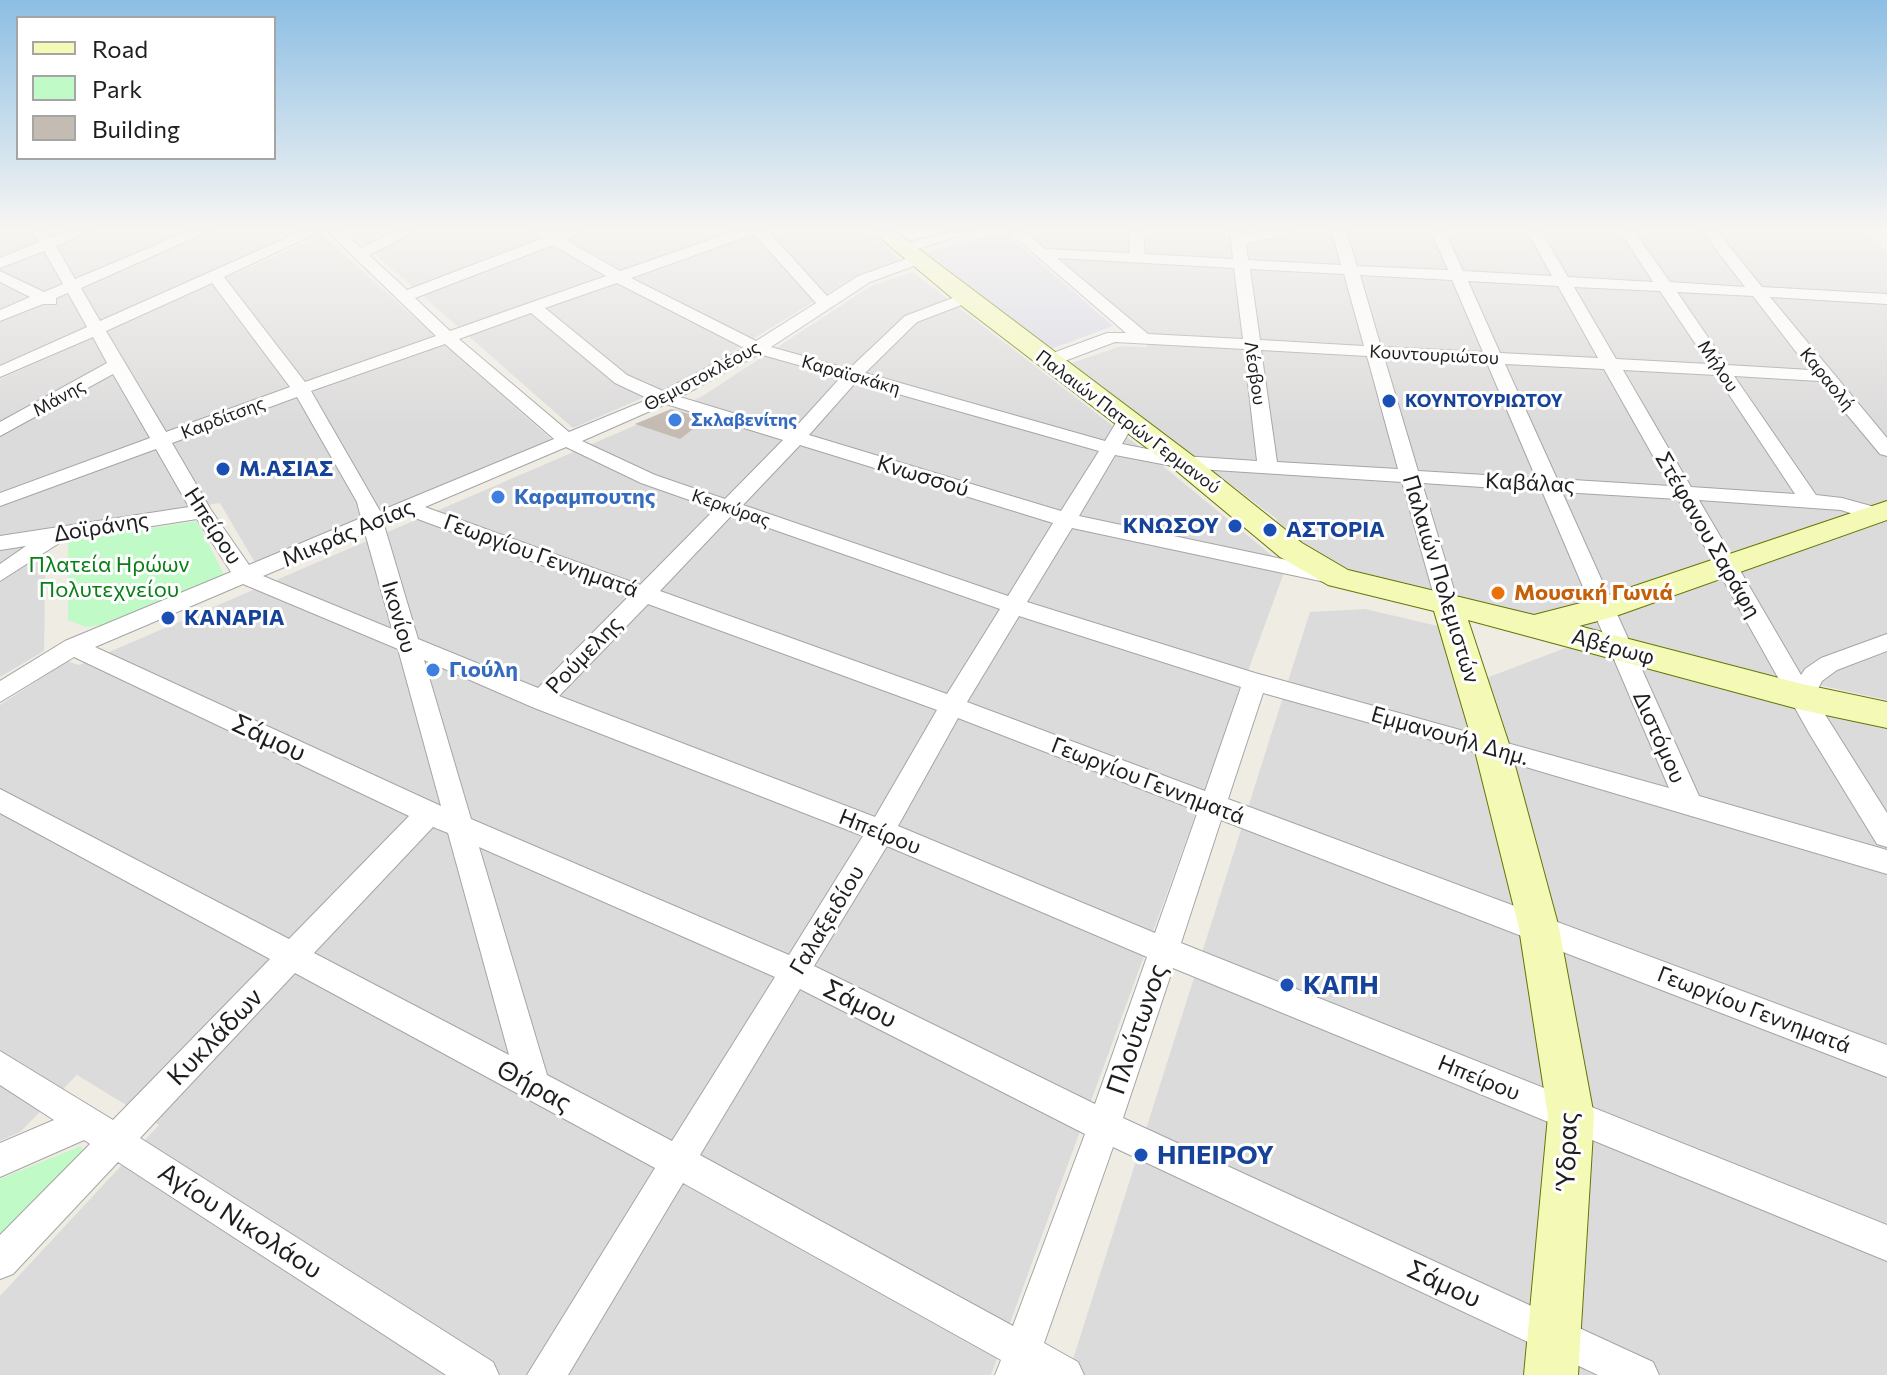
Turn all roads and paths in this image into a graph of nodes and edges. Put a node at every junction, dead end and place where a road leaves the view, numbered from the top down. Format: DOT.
graph roads {
  1 [pos="37,295"];
  2 [pos="50,295"];
  3 [pos="79,295"];
  4 [pos="172,295"];
  5 [pos="230,295"];
  6 [pos="408,295"];
  7 [pos="571,295"];
  8 [pos="654,295"];
  9 [pos="818,295"];
  10 [pos="839,295"];
  11 [pos="963,295"];
  12 [pos="1091,295"];
  13 [pos="1245,295"];
  14 [pos="1358,295"];
  15 [pos="1466,295"];
  16 [pos="1571,295"];
  17 [pos="1670,295"];
  18 [pos="1761,295"];
  19 [pos="1790,295"];
  20 [pos="404,297"];
  21 [pos="42,298"];
  22 [pos="966,298"];
  23 [pos="1887,299"];
  24 [pos="826,304"];
  25 [pos="535,308"];
  26 [pos="87,310"];
  27 [pos="0,316"];
  28 [pos="97,329"];
  29 [pos="447,337"];
  30 [pos="1143,338"];
  31 [pos="1251,346"];
  32 [pos="757,348"];
  33 [pos="1374,352"];
  34 [pos="1494,359"];
  35 [pos="1048,361"];
  36 [pos="118,364"];
  37 [pos="1610,364"];
  38 [pos="0,372"];
  39 [pos="1722,372"];
  40 [pos="852,376"];
  41 [pos="1824,376"];
  42 [pos="301,389"];
  43 [pos="667,397"];
  44 [pos="1127,420"];
  45 [pos="0,430"];
  46 [pos="797,437"];
  47 [pos="568,441"];
  48 [pos="160,442"];
  49 [pos="1110,448"];
  50 [pos="1887,450"];
  51 [pos="1183,462"];
  52 [pos="1268,467"];
  53 [pos="1410,476"];
  54 [pos="1549,485"];
  55 [pos="1683,492"];
  56 [pos="0,500"];
  57 [pos="1810,501"];
  58 [pos="727,506"];
  59 [pos="407,508"];
  60 [pos="202,512"];
  61 [pos="1881,512"];
  62 [pos="1066,520"];
  63 [pos="373,523"];
  64 [pos="58,533"];
  65 [pos="0,543"];
  66 [pos="1726,567"];
  67 [pos="0,574"];
  68 [pos="245,576"];
  69 [pos="1339,578"];
  70 [pos="643,593"];
  71 [pos="1447,603"];
  72 [pos="1014,606"];
  73 [pos="1602,609"];
  74 [pos="1534,626"];
  75 [pos="1887,642"];
  76 [pos="408,646"];
  77 [pos="73,647"];
  78 [pos="1619,648"];
  79 [pos="1255,682"];
  80 [pos="0,693"];
  81 [pos="1802,697"];
  82 [pos="541,700"];
  83 [pos="952,706"];
  84 [pos="1887,715"];
  85 [pos="1492,747"];
  86 [pos="0,800"];
  87 [pos="1689,803"];
  88 [pos="1212,805"];
  89 [pos="429,813"];
  90 [pos="460,827"];
  91 [pos="881,831"];
  92 [pos="1887,836"];
  93 [pos="1887,862"];
  94 [pos="1539,928"];
  95 [pos="1163,950"];
  96 [pos="291,958"];
  97 [pos="796,972"];
  98 [pos="1887,1061"];
  99 [pos="0,1067"];
  100 [pos="534,1086"];
  101 [pos="1571,1116"];
  102 [pos="1104,1126"];
  103 [pos="100,1132"];
  104 [pos="0,1160"];
  105 [pos="678,1162"];
  106 [pos="1887,1243"];
  107 [pos="0,1261"];
  108 [pos="1552,1355"];
  109 [pos="1018,1363"];
  110 [pos="480,1375"];
  111 [pos="546,1375"];
  112 [pos="1065,1375"];
  113 [pos="1640,1375"];
  1 -- 21 [label="street"];
  2 -- 21 [label="street"];
  3 -- 26 [label="street, Ηπείρου"];
  4 -- 28 [label="street"];
  5 -- 42 [label="street, Ικονίου"];
  6 -- 20 [label="street"];
  7 -- 25 [label="street, Καρδίτσης"];
  8 -- 32 [label="street, Καραϊσκάκη"];
  9 -- 24 [label="street"];
  10 -- 24 [label="street, Θεμιστοκλέους"];
  11 -- 22 [label="street, Παλαιών Πατρών Γερμανού"];
  12 -- 30 [label="street"];
  13 -- 31 [label="street, Λέσβου"];
  14 -- 33 [label="street, Παλαιών Πολεμιστών"];
  15 -- 34 [label="street, Διστόμου"];
  16 -- 37 [label="street, Στέφανου Σαράφη"];
  17 -- 39 [label="street, Μήλου"];
  18 -- 41 [label="street, Καραολή"];
  19 -- 23 [label="street"];
  20 -- 29 [label="street, Κερκύρας"];
  21 -- 26 [label="street"];
  21 -- 27 [label="street"];
  22 -- 35 [label="street, Παλαιών Πατρών Γερμανού"];
  22 -- 40 [label="street, Ρούμελης"];
  24 -- 32 [label="street, Θεμιστοκλέους"];
  25 -- 29 [label="street, Καρδίτσης"];
  25 -- 43 [label="street, Κνωσσού"];
  26 -- 28 [label="street, Ηπείρου"];
  28 -- 36 [label="street, Ηπείρου"];
  28 -- 38 [label="street"];
  29 -- 42 [label="street, Καρδίτσης"];
  29 -- 47 [label="street, Κερκύρας"];
  30 -- 31 [label="street, Κουντουριώτου"];
  30 -- 35 [label="street, Κουντουριώτου"];
  31 -- 33 [label="street, Κουντουριώτου"];
  31 -- 52 [label="street, Λέσβου"];
  32 -- 40 [label="street, Καραϊσκάκη"];
  32 -- 43 [label="street, Θεμιστοκλέους"];
  33 -- 34 [label="street, Κουντουριώτου"];
  33 -- 53 [label="street, Παλαιών Πολεμιστών"];
  34 -- 37 [label="street, Κουντουριώτου"];
  34 -- 54 [label="street, Διστόμου"];
  35 -- 44 [label="street, Παλαιών Πατρών Γερμανού"];
  36 -- 45 [label="street, Μάνης"];
  36 -- 48 [label="street, Ηπείρου"];
  37 -- 39 [label="street, Κουντουριώτου"];
  37 -- 55 [label="street, Στέφανου Σαράφη"];
  39 -- 41 [label="street, Κουντουριώτου"];
  39 -- 57 [label="street, Μήλου"];
  40 -- 46 [label="street, Ρούμελης"];
  40 -- 49 [label="street, Καραϊσκάκη"];
  41 -- 50 [label="street, Καραολή"];
  42 -- 48 [label="street, Καρδίτσης"];
  42 -- 63 [label="street, Ικονίου"];
  43 -- 46 [label="street, Κνωσσού"];
  43 -- 47 [label="street, Θεμιστοκλέους"];
  44 -- 49 [label="street, Γαλαξειδίου"];
  44 -- 51 [label="street, Παλαιών Πατρών Γερμανού"];
  46 -- 58 [label="street, Ρούμελης"];
  46 -- 62 [label="street, Κνωσσού"];
  47 -- 58 [label="street, Κερκύρας"];
  47 -- 59 [label="street, Μικράς Ασίας"];
  48 -- 56 [label="street, Καρδίτσης"];
  48 -- 60 [label="street, Ηπείρου"];
  49 -- 51 [label="street, Καραϊσκάκη"];
  49 -- 62 [label="street, Γαλαξειδίου"];
  51 -- 52 [label="street, Καβάλας"];
  51 -- 69 [label="street, Παλαιών Πατρών Γερμανού"];
  52 -- 53 [label="street, Καβάλας"];
  53 -- 54 [label="street, Καβάλας"];
  53 -- 71 [label="street, Παλαιών Πολεμιστών"];
  54 -- 55 [label="street, Καβάλας"];
  54 -- 73 [label="street, Διστόμου"];
  55 -- 57 [label="street, Καβάλας"];
  55 -- 66 [label="street, Στέφανου Σαράφη"];
  57 -- 61 [label="street, Καβάλας"];
  58 -- 70 [label="street, Ρούμελης"];
  58 -- 72 [label="street, Κερκύρας"];
  59 -- 63 [label="street, Μικράς Ασίας"];
  59 -- 70 [label="street, Γεωργίου Γεννηματά"];
  60 -- 64 [label="street, Δοϊράνης"];
  60 -- 68 [label="street, Ηπείρου"];
  61 -- 66 [label="street"];
  62 -- 69 [label="street, Κνωσσού"];
  62 -- 72 [label="street, Γαλαξειδίου"];
  63 -- 68 [label="street, Μικράς Ασίας"];
  63 -- 76 [label="street, Ικονίου"];
  64 -- 65 [label="street, Δοϊράνης"];
  64 -- 67 [label="street"];
  66 -- 73 [label="street"];
  66 -- 81 [label="street, Στέφανου Σαράφη"];
  68 -- 76 [label="street, Ηπείρου"];
  68 -- 77 [label="street, Μικράς Ασίας"];
  69 -- 71 [label="street, Αβέρωφ"];
  70 -- 82 [label="street, Ρούμελης"];
  70 -- 83 [label="street, Γεωργίου Γεννηματά"];
  71 -- 74 [label="street, Αβέρωφ"];
  71 -- 85 [label="street, Παλαιών Πολεμιστών"];
  72 -- 79 [label="street, Εμμανουήλ Δημ."];
  72 -- 83 [label="street, Γαλαξειδίου"];
  73 -- 74 [label="street"];
  73 -- 78 [label="street, Διστόμου"];
  74 -- 78 [label="street, Αβέρωφ"];
  75 -- 81 [label="street"];
  76 -- 82 [label="street, Ηπείρου"];
  76 -- 90 [label="street, Ικονίου"];
  77 -- 80 [label="street, Μικράς Ασίας"];
  77 -- 89 [label="street, Σάμου"];
  78 -- 81 [label="street, Αβέρωφ"];
  78 -- 87 [label="street, Διστόμου"];
  79 -- 85 [label="street, Εμμανουήλ Δημ."];
  79 -- 88 [label="street, Πλούτωνος"];
  81 -- 84 [label="street, Αβέρωφ"];
  81 -- 92 [label="street, Στέφανου Σαράφη"];
  82 -- 91 [label="street, Ηπείρου"];
  83 -- 88 [label="street, Γεωργίου Γεννηματά"];
  83 -- 91 [label="street, Γαλαξειδίου"];
  85 -- 87 [label="street, Εμμανουήλ Δημ."];
  85 -- 94 [label="street, Παλαιών Πολεμιστών"];
  86 -- 96 [label="street, Θήρας"];
  87 -- 93 [label="street, Εμμανουήλ Δημ."];
  88 -- 94 [label="street, Γεωργίου Γεννηματά"];
  88 -- 95 [label="street, Πλούτωνος"];
  89 -- 90 [label="street, Σάμου"];
  89 -- 96 [label="street, Κυκλάδων"];
  90 -- 97 [label="street, Σάμου"];
  90 -- 100 [label="street, Ικονίου"];
  91 -- 95 [label="street, Ηπείρου"];
  91 -- 97 [label="street, Γαλαξειδίου"];
  94 -- 98 [label="street, Γεωργίου Γεννηματά"];
  94 -- 101 [label="street, Ύδρας"];
  95 -- 101 [label="street, Ηπείρου"];
  95 -- 102 [label="street, Πλούτωνος"];
  96 -- 100 [label="street, Θήρας"];
  96 -- 103 [label="street, Κυκλάδων"];
  97 -- 102 [label="street, Σάμου"];
  97 -- 105 [label="street, Γαλαξειδίου"];
  99 -- 103 [label="street, Αγίου Νικολάου"];
  100 -- 105 [label="street, Θήρας"];
  101 -- 106 [label="street, Ηπείρου"];
  101 -- 108 [label="street, Ύδρας"];
  102 -- 108 [label="street, Σάμου"];
  102 -- 109 [label="street, Πλούτωνος"];
  103 -- 104 [label="street"];
  103 -- 107 [label="street, Κυκλάδων"];
  103 -- 110 [label="street, Αγίου Νικολάου"];
  105 -- 109 [label="street, Θήρας"];
  105 -- 111 [label="street, Γαλαξειδίου"];
  108 -- 113 [label="street, Σάμου"];
  109 -- 112 [label="street, Θήρας"];
}
